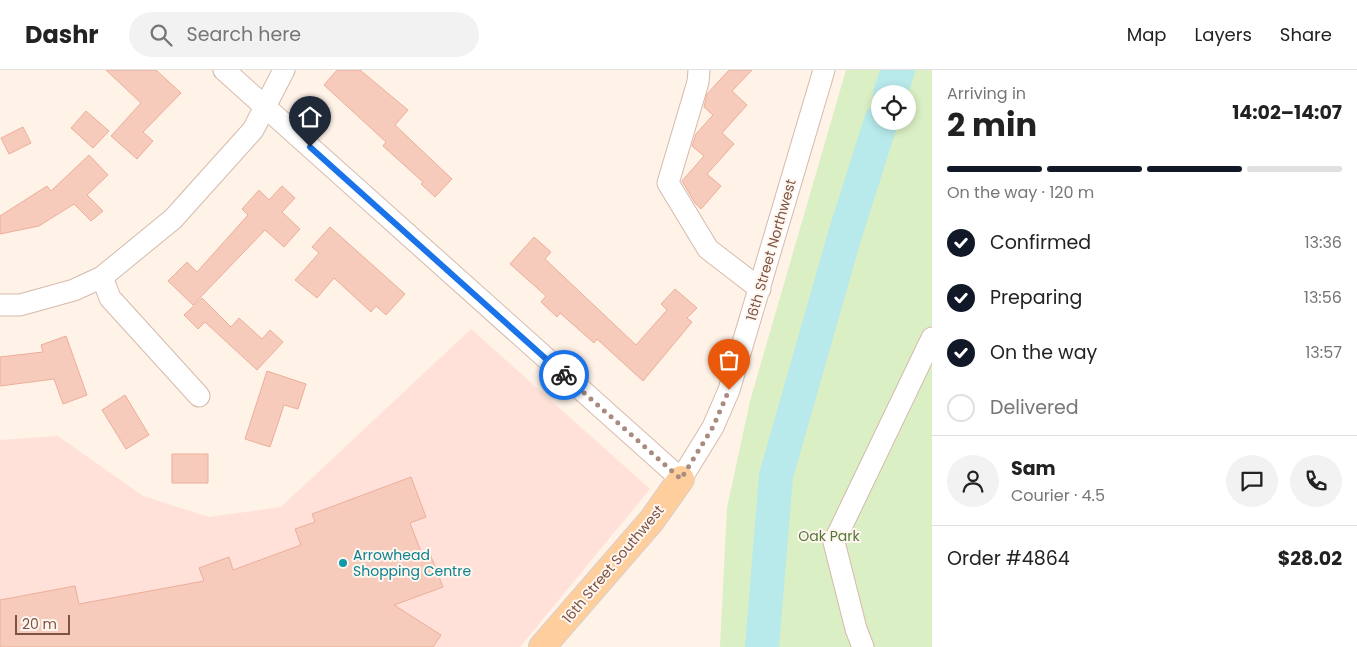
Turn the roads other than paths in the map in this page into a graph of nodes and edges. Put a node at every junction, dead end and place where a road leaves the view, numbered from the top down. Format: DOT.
graph roads {
  1 [pos="224,70"];
  2 [pos="284,70"];
  3 [pos="699,70"];
  4 [pos="824,70"];
  5 [pos="266,107"];
  6 [pos="102,277"];
  7 [pos="760,289"];
  8 [pos="0,305"];
  9 [pos="932,338"];
  10 [pos="199,396"];
  11 [pos="681,479"];
  12 [pos="542,647"];
  13 [pos="863,647"];
  1 -- 5 [label="street"];
  2 -- 5 [label="street"];
  3 -- 7 [label="street"];
  4 -- 7 [label="street, 16th Street Northwest"];
  5 -- 6 [label="street"];
  5 -- 11 [label="street"];
  6 -- 8 [label="street"];
  6 -- 10 [label="street"];
  7 -- 11 [label="street, 16th Street Northwest"];
  9 -- 13 [label="street"];
  11 -- 12 [label="main road, 16th Street Southwest"];
}
